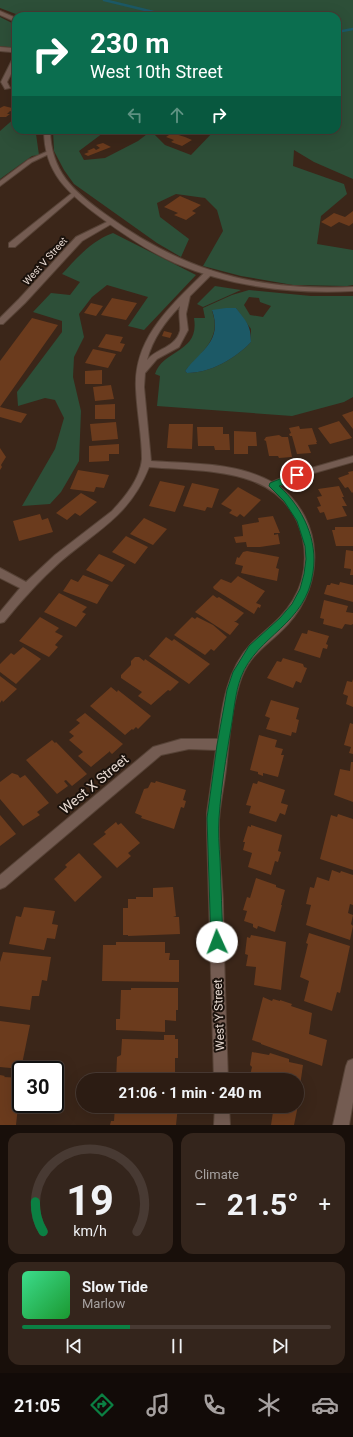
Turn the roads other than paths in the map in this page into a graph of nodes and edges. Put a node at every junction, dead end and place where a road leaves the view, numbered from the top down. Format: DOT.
graph roads {
  1 [pos="0,13"];
  2 [pos="12,18"];
  3 [pos="0,49"];
  4 [pos="12,50"];
  5 [pos="12,66"];
  6 [pos="7,88"];
  7 [pos="12,88"];
  8 [pos="0,90"];
  9 [pos="47,134"];
  10 [pos="48,152"];
  11 [pos="0,184"];
  12 [pos="74,194"];
  13 [pos="111,222"];
  14 [pos="12,245"];
  15 [pos="210,272"];
  16 [pos="353,289"];
  17 [pos="186,296"];
  18 [pos="0,322"];
  19 [pos="139,375"];
  20 [pos="353,459"];
  21 [pos="146,464"];
  22 [pos="273,486"];
  23 [pos="0,572"];
  24 [pos="27,587"];
  25 [pos="0,619"];
  26 [pos="222,745"];
  27 [pos="0,883"];
  28 [pos="353,1066"];
  29 [pos="221,1073"];
  30 [pos="222,1113"];
  31 [pos="222,1125"];
  32 [pos="341,1125"];
  1 -- 2 [label="street"];
  3 -- 4 [label="street"];
  5 -- 6 [label="street"];
  6 -- 7 [label="street"];
  6 -- 8 [label="street"];
  9 -- 10 [label="street"];
  10 -- 11 [label="street"];
  10 -- 12 [label="street"];
  12 -- 13 [label="street"];
  12 -- 14 [label="street"];
  13 -- 15 [label="street"];
  13 -- 18 [label="street, West V Street"];
  15 -- 16 [label="street"];
  15 -- 17 [label="street"];
  17 -- 19 [label="street"];
  17 -- 19 [label="street"];
  19 -- 21 [label="street"];
  20 -- 22 [label="street"];
  21 -- 22 [label="street"];
  21 -- 24 [label="street"];
  22 -- 26 [label="street, West Y Street"];
  23 -- 24 [label="street"];
  24 -- 25 [label="street"];
  26 -- 27 [label="street, West X Street"];
  26 -- 29 [label="street, West Y Street"];
  28 -- 32 [label="street"];
  30 -- 31 [label="street"];
}
